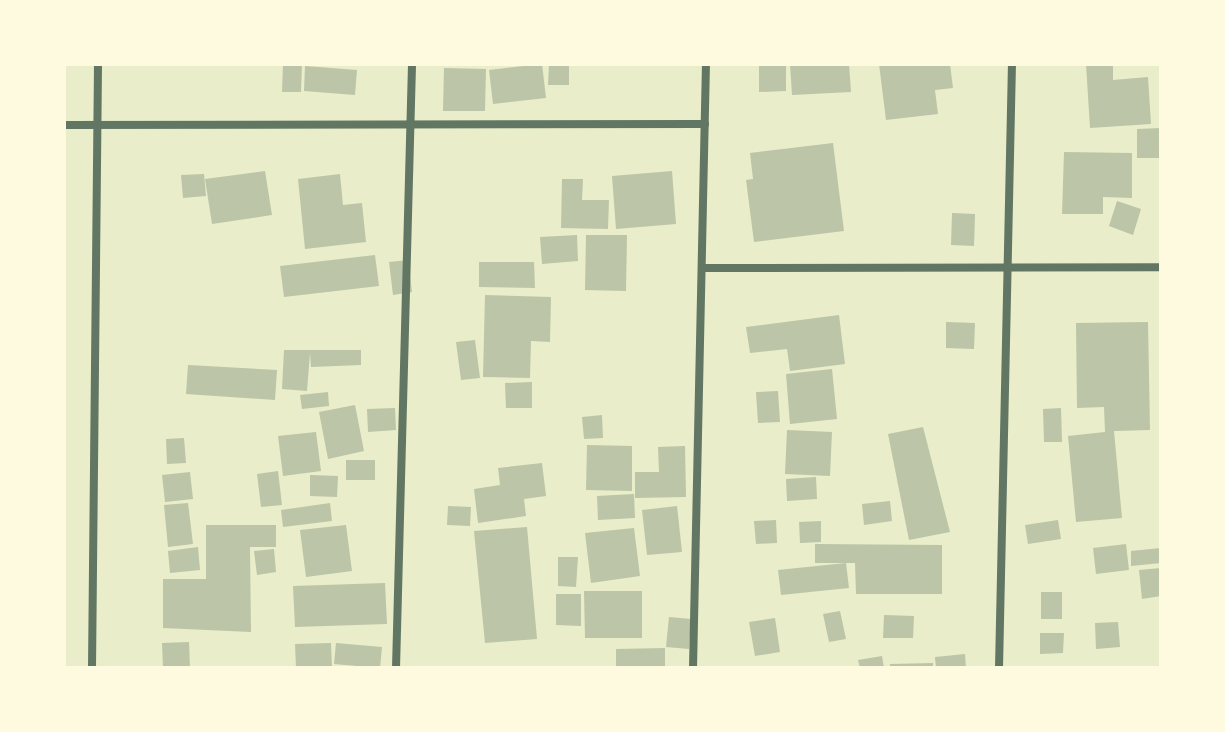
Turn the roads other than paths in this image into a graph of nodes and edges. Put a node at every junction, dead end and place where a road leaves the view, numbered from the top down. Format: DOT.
graph roads {
  1 [pos="98,64"];
  2 [pos="412,64"];
  3 [pos="706,64"];
  4 [pos="1012,64"];
  5 [pos="705,124"];
  6 [pos="64,125"];
  7 [pos="97,125"];
  8 [pos="411,125"];
  9 [pos="1161,267"];
  10 [pos="705,268"];
  11 [pos="1009,268"];
  12 [pos="92,668"];
  13 [pos="396,668"];
  14 [pos="693,668"];
  15 [pos="999,668"];
  1 -- 7 [label="street"];
  2 -- 8 [label="street"];
  3 -- 5 [label="street"];
  4 -- 11 [label="street"];
  5 -- 8 [label="street"];
  5 -- 10 [label="street"];
  6 -- 7 [label="street"];
  7 -- 8 [label="street"];
  7 -- 12 [label="street"];
  8 -- 13 [label="street"];
  9 -- 11 [label="street"];
  10 -- 11 [label="street"];
  10 -- 14 [label="street"];
  11 -- 15 [label="street"];
}
